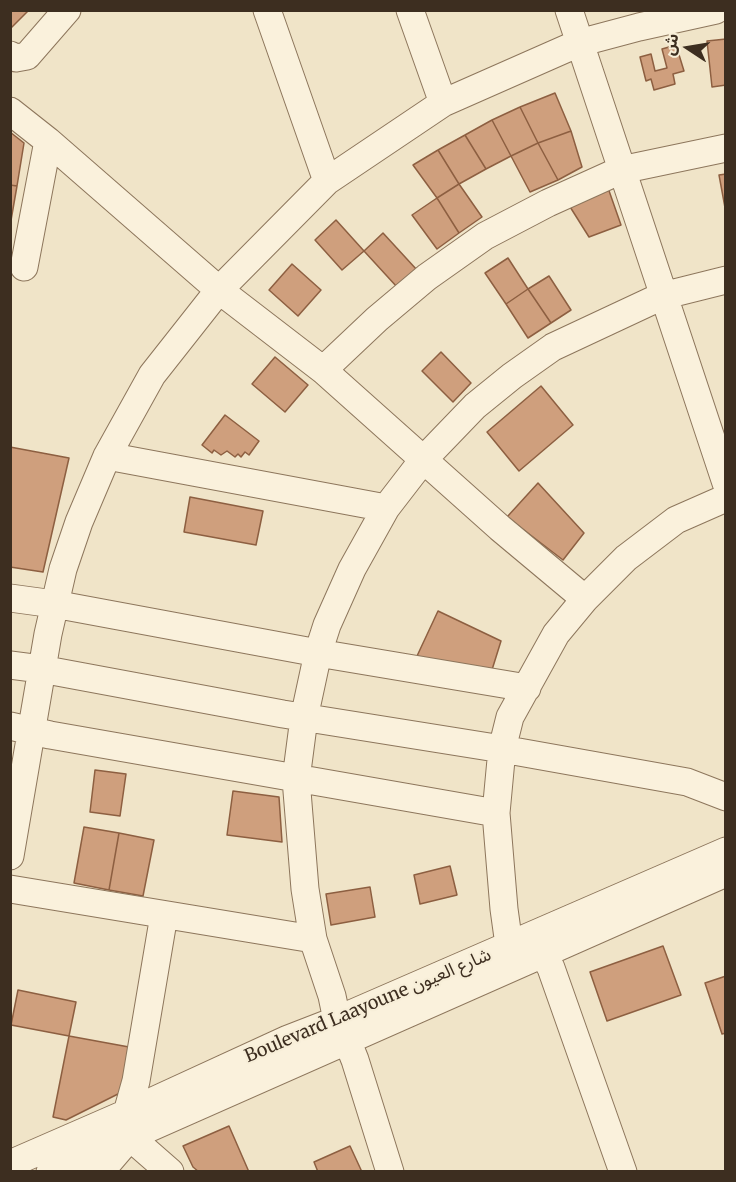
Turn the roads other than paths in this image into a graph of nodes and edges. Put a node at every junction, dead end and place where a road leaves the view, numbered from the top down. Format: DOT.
graph roads {
  1 [pos="67,10"];
  2 [pos="267,10"];
  3 [pos="410,10"];
  4 [pos="568,10"];
  5 [pos="716,10"];
  6 [pos="579,43"];
  7 [pos="10,55"];
  8 [pos="443,103"];
  9 [pos="10,111"];
  10 [pos="48,141"];
  11 [pos="726,148"];
  12 [pos="621,171"];
  13 [pos="327,181"];
  14 [pos="24,267"];
  15 [pos="726,280"];
  16 [pos="219,290"];
  17 [pos="662,296"];
  18 [pos="323,370"];
  19 [pos="107,456"];
  20 [pos="423,460"];
  21 [pos="726,483"];
  22 [pos="726,498"];
  23 [pos="386,508"];
  24 [pos="10,598"];
  25 [pos="585,599"];
  26 [pos="54,604"];
  27 [pos="318,653"];
  28 [pos="10,665"];
  29 [pos="41,669"];
  30 [pos="528,688"];
  31 [pos="304,718"];
  32 [pos="21,728"];
  33 [pos="502,748"];
  34 [pos="726,775"];
  35 [pos="296,779"];
  36 [pos="687,782"];
  37 [pos="726,797"];
  38 [pos="496,813"];
  39 [pos="726,850"];
  40 [pos="10,856"];
  41 [pos="718,885"];
  42 [pos="10,889"];
  43 [pos="164,915"];
  44 [pos="313,939"];
  45 [pos="510,945"];
  46 [pos="544,955"];
  47 [pos="342,1030"];
  48 [pos="129,1125"];
  49 [pos="10,1164"];
  50 [pos="50,1172"];
  51 [pos="100,1172"];
  52 [pos="170,1172"];
  53 [pos="390,1172"];
  54 [pos="623,1172"];
  1 -- 7 [label="street"];
  2 -- 13 [label="street"];
  3 -- 8 [label="street"];
  4 -- 6 [label="street"];
  5 -- 6 [label="street"];
  6 -- 8 [label="street"];
  6 -- 12 [label="street"];
  8 -- 13 [label="street"];
  9 -- 10 [label="street"];
  10 -- 14 [label="street"];
  10 -- 16 [label="street"];
  11 -- 12 [label="street"];
  12 -- 17 [label="street"];
  12 -- 18 [label="street"];
  13 -- 16 [label="street"];
  15 -- 17 [label="street"];
  16 -- 18 [label="street"];
  16 -- 19 [label="street"];
  17 -- 20 [label="street"];
  17 -- 21 [label="street"];
  18 -- 20 [label="street"];
  19 -- 23 [label="street"];
  19 -- 26 [label="street"];
  20 -- 23 [label="street"];
  20 -- 25 [label="street"];
  22 -- 25 [label="street"];
  23 -- 27 [label="street"];
  24 -- 26 [label="street"];
  25 -- 30 [label="street"];
  26 -- 27 [label="street"];
  26 -- 29 [label="street"];
  27 -- 30 [label="street"];
  27 -- 31 [label="street"];
  28 -- 29 [label="street"];
  29 -- 31 [label="street"];
  29 -- 32 [label="street"];
  30 -- 33 [label="street"];
  31 -- 33 [label="street"];
  31 -- 35 [label="street"];
  32 -- 35 [label="street"];
  32 -- 40 [label="street"];
  33 -- 36 [label="street"];
  33 -- 38 [label="street"];
  34 -- 36 [label="street"];
  35 -- 38 [label="street"];
  35 -- 44 [label="street"];
  36 -- 37 [label="street"];
  38 -- 45 [label="street"];
  39 -- 45 [label="street, Boulevard Laayoune شارع العيون"];
  41 -- 46 [label="street, Boulevard Laayoune شارع العيون"];
  42 -- 43 [label="street"];
  43 -- 44 [label="street"];
  43 -- 48 [label="street"];
  44 -- 47 [label="street"];
  45 -- 47 [label="street, Boulevard Laayoune شارع العيون"];
  46 -- 47 [label="street, Boulevard Laayoune شارع العيون"];
  46 -- 54 [label="street"];
  47 -- 48 [label="street, Boulevard Laayoune شارع العيون"];
  47 -- 53 [label="street"];
  48 -- 49 [label="street, Boulevard Laayoune شارع العيون"];
  48 -- 50 [label="street, Boulevard Laayoune شارع العيون"];
  48 -- 51 [label="street"];
  48 -- 52 [label="street"];
}
